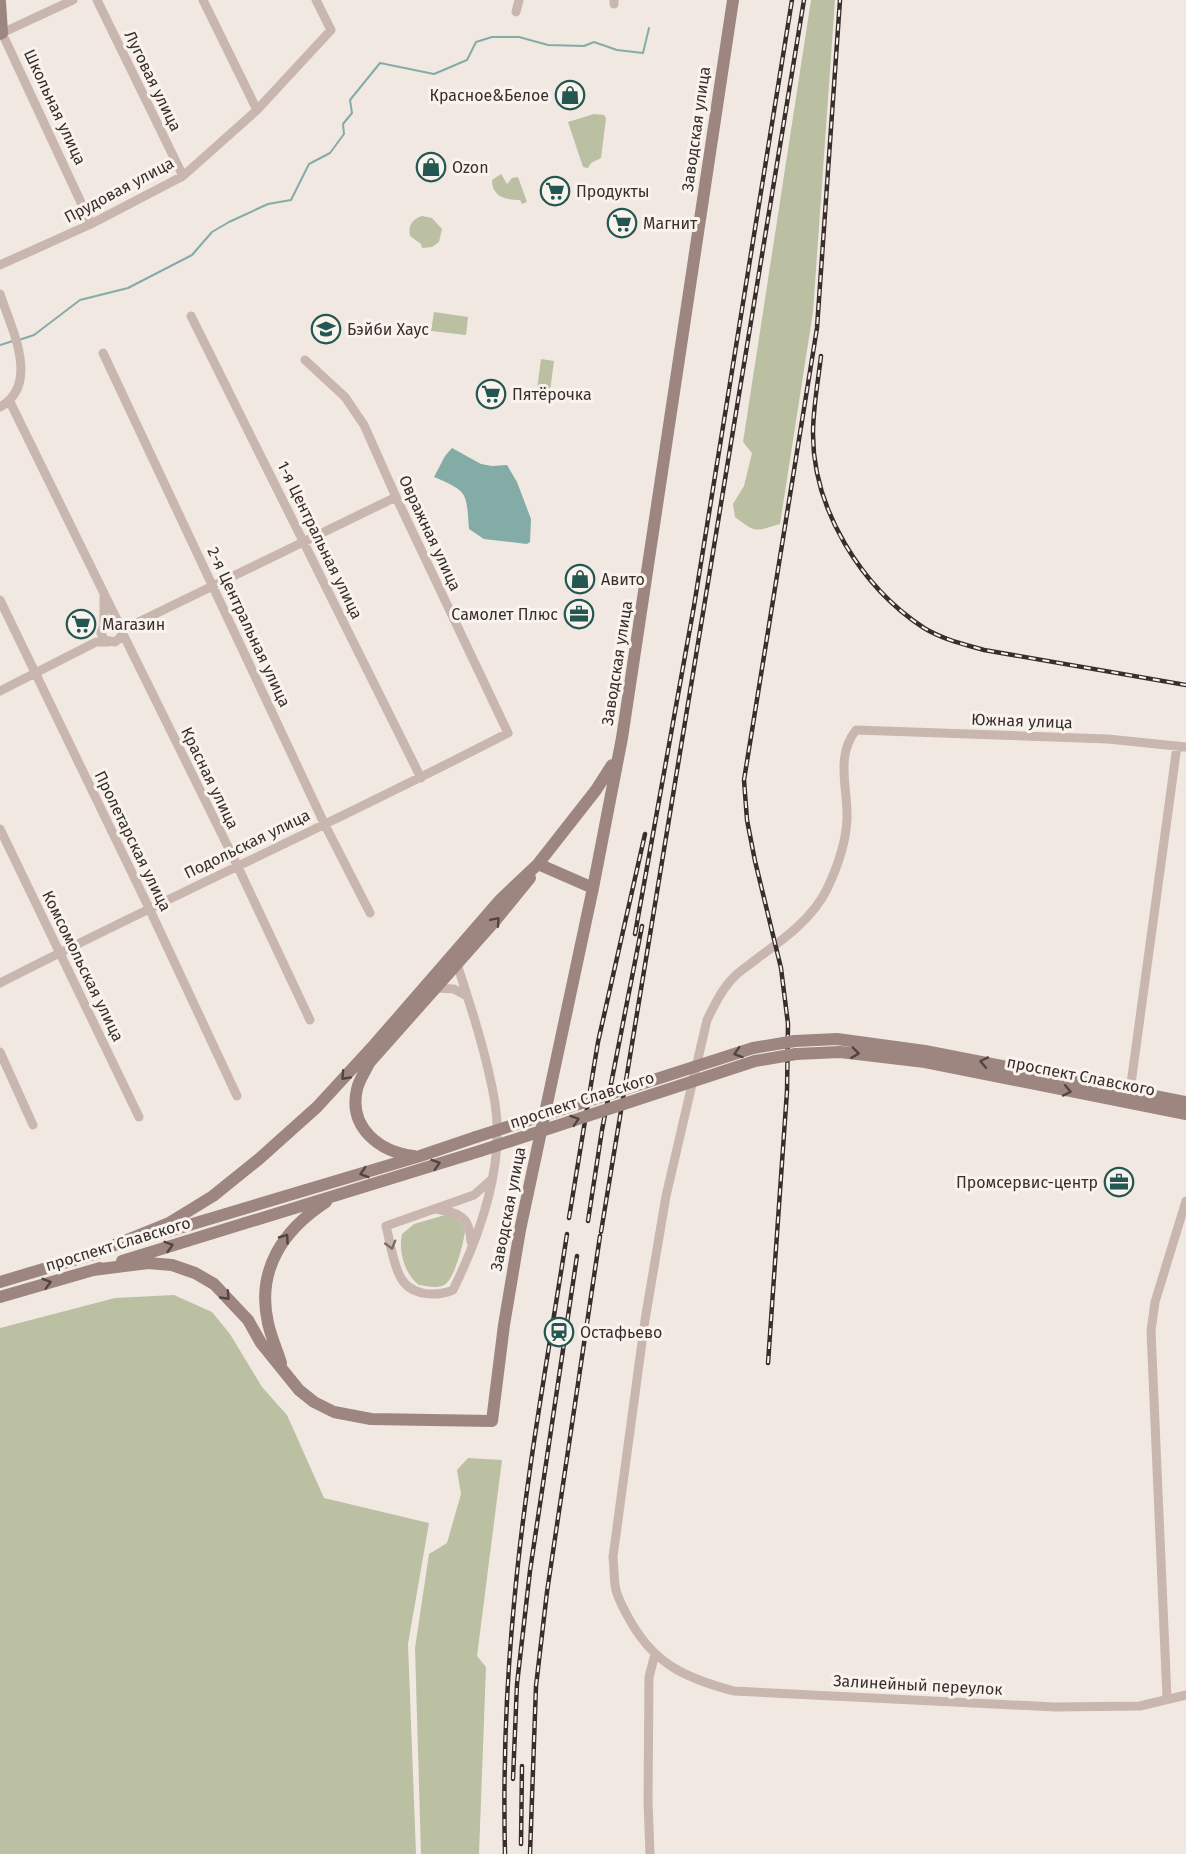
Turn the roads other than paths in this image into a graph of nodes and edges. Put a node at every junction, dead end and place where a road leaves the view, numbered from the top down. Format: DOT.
graph roads {
  1 [pos="73,0"];
  2 [pos="97,0"];
  3 [pos="203,0"];
  4 [pos="316,0"];
  5 [pos="519,0"];
  6 [pos="733,0"];
  7 [pos="0,2"];
  8 [pos="516,12"];
  9 [pos="1,33"];
  10 [pos="257,110"];
  11 [pos="183,176"];
  12 [pos="91,224"];
  13 [pos="0,265"];
  14 [pos="0,294"];
  15 [pos="191,316"];
  16 [pos="103,353"];
  17 [pos="305,360"];
  18 [pos="10,402"];
  19 [pos="0,407"];
  20 [pos="396,497"];
  21 [pos="305,542"];
  22 [pos="213,586"];
  23 [pos="104,596"];
  24 [pos="0,600"];
  25 [pos="103,629"];
  26 [pos="120,632"];
  27 [pos="96,642"];
  28 [pos="108,642"];
  29 [pos="36,674"];
  30 [pos="0,691"];
  31 [pos="856,730"];
  32 [pos="508,733"];
  33 [pos="622,738"];
  34 [pos="1181,746"];
  35 [pos="421,778"];
  36 [pos="324,823"];
  37 [pos="0,829"];
  38 [pos="538,864"];
  39 [pos="237,866"];
  40 [pos="594,888"];
  41 [pos="149,908"];
  42 [pos="370,913"];
  43 [pos="59,953"];
  44 [pos="454,959"];
  45 [pos="0,983"];
  46 [pos="435,988"];
  47 [pos="467,996"];
  48 [pos="310,1020"];
  49 [pos="796,1047"];
  50 [pos="0,1052"];
  51 [pos="1130,1091"];
  52 [pos="237,1096"];
  53 [pos="1186,1102"];
  54 [pos="1186,1114"];
  55 [pos="139,1117"];
  56 [pos="33,1125"];
  57 [pos="420,1156"];
  58 [pos="492,1179"];
  59 [pos="339,1193"];
  60 [pos="1186,1201"];
  61 [pos="433,1209"];
  62 [pos="471,1247"];
  63 [pos="90,1255"];
  64 [pos="93,1270"];
  65 [pos="0,1282"];
  66 [pos="0,1297"];
  67 [pos="284,1373"];
  68 [pos="655,1654"];
  69 [pos="1186,1695"];
  70 [pos="1167,1698"];
  71 [pos="650,1854"];
  1 -- 9 [label="street"];
  2 -- 11 [label="street, Луговая улица"];
  3 -- 10 [label="street"];
  4 -- 10 [label="street, Прудовая улица"];
  5 -- 8 [label="street"];
  6 -- 33 [label="street, Заводская улица"];
  7 -- 9 [label="street, Школьная улица"];
  9 -- 12 [label="street, Школьная улица"];
  10 -- 11 [label="street, Прудовая улица"];
  11 -- 12 [label="street, Прудовая улица"];
  12 -- 13 [label="street, Прудовая улица"];
  14 -- 18 [label="street"];
  15 -- 21 [label="street, 1-я Центральная улица"];
  16 -- 22 [label="street, 2-я Центральная улица"];
  17 -- 20 [label="street, Овражная улица"];
  18 -- 19 [label="street"];
  18 -- 23 [label="street, Красная улица"];
  20 -- 21 [label="street"];
  20 -- 32 [label="street, Овражная улица"];
  21 -- 22 [label="street"];
  21 -- 35 [label="street, 1-я Центральная улица"];
  22 -- 26 [label="street"];
  22 -- 36 [label="street, 2-я Центральная улица"];
  23 -- 25 [label="street, Красная улица"];
  23 -- 26 [label="street, Красная улица"];
  24 -- 29 [label="street, Пролетарская улица"];
  25 -- 26 [label="street"];
  25 -- 27 [label="street"];
  25 -- 28 [label="street"];
  26 -- 28 [label="street"];
  26 -- 39 [label="street, Красная улица"];
  27 -- 28 [label="street"];
  27 -- 29 [label="street"];
  29 -- 30 [label="street"];
  29 -- 41 [label="street, Пролетарская улица"];
  31 -- 34 [label="street, Южная улица"];
  31 -- 68 [label="street, Залинейный переулок"];
  32 -- 35 [label="street, Подольская улица"];
  33 -- 38 [label="street"];
  33 -- 40 [label="street, Заводская улица"];
  34 -- 51 [label="street"];
  35 -- 36 [label="street, Подольская улица"];
  36 -- 39 [label="street, Подольская улица"];
  36 -- 42 [label="street, 2-я Центральная улица"];
  37 -- 43 [label="street, Комсомольская улица"];
  38 -- 40 [label="street"];
  38 -- 44 [label="street"];
  39 -- 41 [label="street, Подольская улица"];
  39 -- 48 [label="street, Красная улица"];
  40 -- 67 [label="street, Заводская улица"];
  41 -- 43 [label="street, Подольская улица"];
  41 -- 52 [label="street, Пролетарская улица"];
  43 -- 45 [label="street, Подольская улица"];
  43 -- 55 [label="street, Комсомольская улица"];
  44 -- 46 [label="street"];
  44 -- 47 [label="street"];
  44 -- 63 [label="street, one-way"];
  46 -- 47 [label="street"];
  46 -- 57 [label="street"];
  47 -- 58 [label="street"];
  51 -- 49 [label="street, проспект Славского, one-way"];
  49 -- 54 [label="street, проспект Славского, one-way"];
  49 -- 57 [label="street, проспект Славского, one-way, bridge"];
  59 -- 49 [label="street, проспект Славского, one-way, bridge"];
  50 -- 56 [label="street"];
  51 -- 53 [label="street, проспект Славского"];
  57 -- 63 [label="street, проспект Славского, one-way"];
  58 -- 61 [label="street"];
  58 -- 62 [label="street"];
  64 -- 59 [label="street, проспект Славского, one-way"];
  67 -- 59 [label="street, one-way"];
  60 -- 70 [label="street"];
  61 -- 62 [label="street"];
  61 -- 62 [label="street, one-way"];
  63 -- 65 [label="street, проспект Славского"];
  66 -- 64 [label="street, проспект Славского, one-way"];
  64 -- 67 [label="street, one-way"];
  68 -- 70 [label="street, Залинейный переулок"];
  68 -- 71 [label="street"];
  69 -- 70 [label="street, Залинейный переулок"];
}
